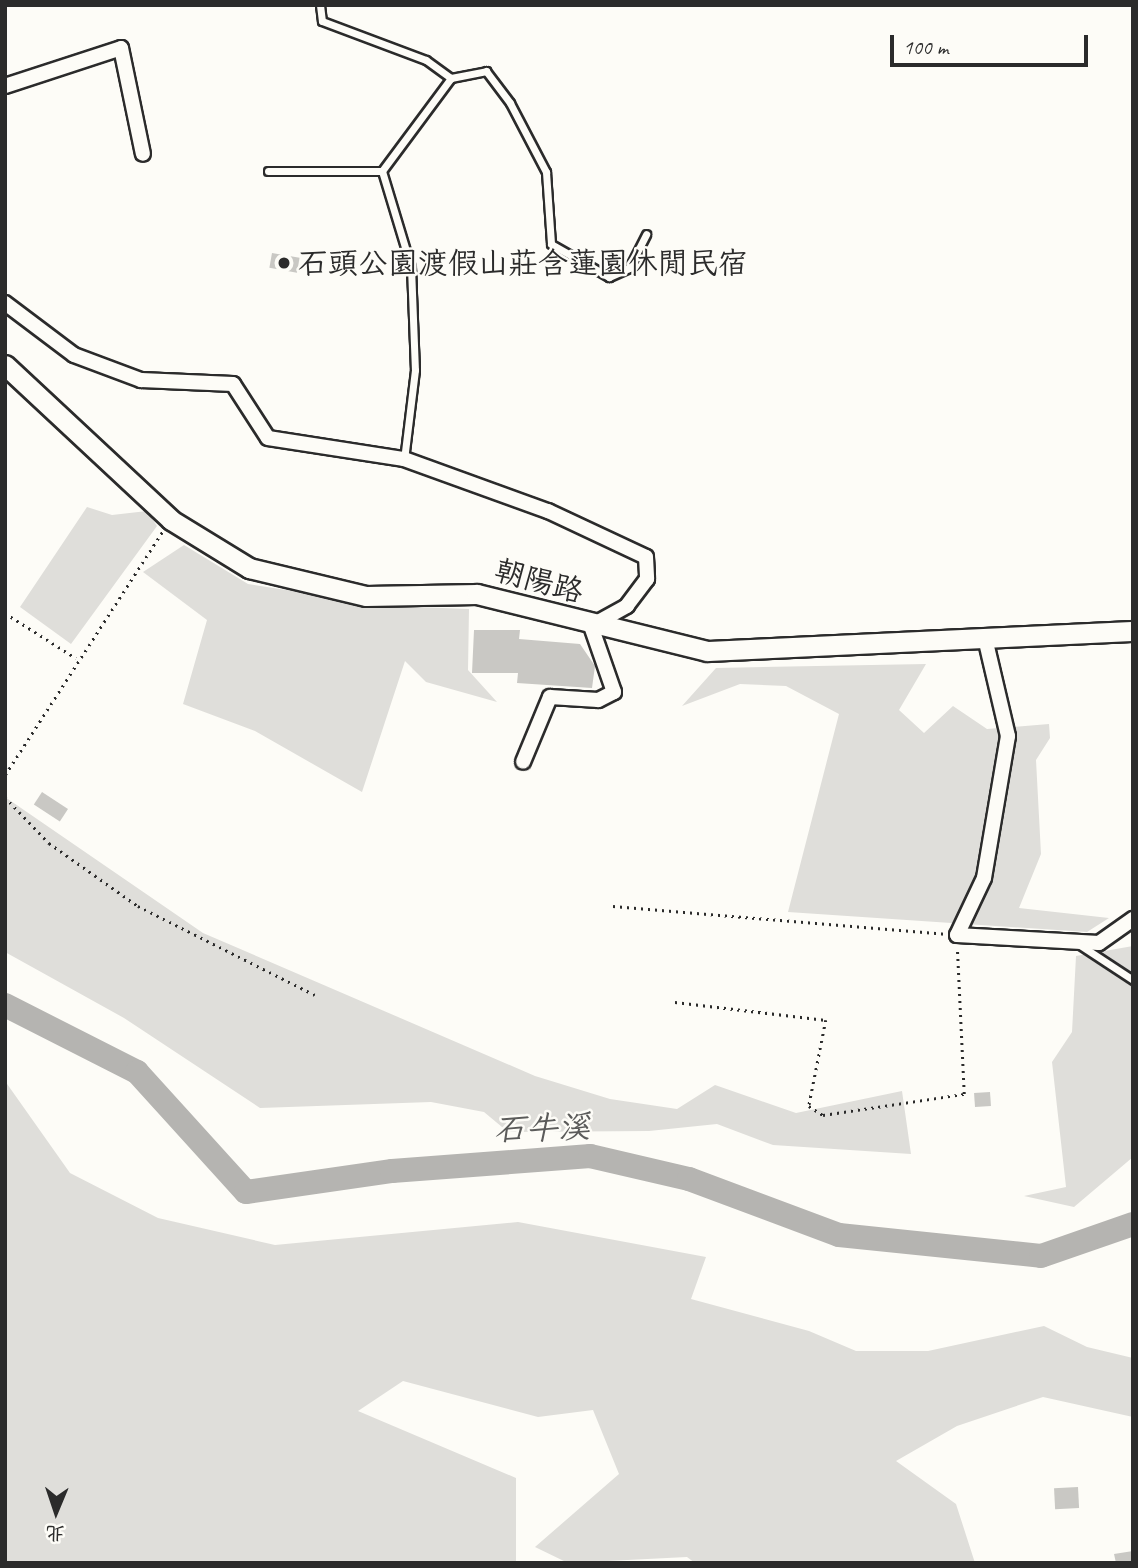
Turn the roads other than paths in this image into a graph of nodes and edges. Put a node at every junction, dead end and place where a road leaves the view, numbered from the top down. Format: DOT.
graph roads {
  1 [pos="320,5"];
  2 [pos="451,78"];
  3 [pos="5,86"];
  4 [pos="143,153"];
  5 [pos="268,171"];
  6 [pos="382,171"];
  7 [pos="646,234"];
  8 [pos="5,303"];
  9 [pos="5,365"];
  10 [pos="404,459"];
  11 [pos="591,626"];
  12 [pos="1133,631"];
  13 [pos="985,638"];
  14 [pos="523,762"];
  15 [pos="1133,919"];
  16 [pos="1080,944"];
  17 [pos="1133,980"];
  1 -- 2 [label="lane"];
  2 -- 6 [label="lane"];
  2 -- 7 [label="lane"];
  3 -- 4 [label="street"];
  5 -- 6 [label="lane"];
  6 -- 10 [label="lane"];
  8 -- 10 [label="street"];
  9 -- 11 [label="main road, 朝陽路"];
  10 -- 11 [label="street"];
  11 -- 13 [label="main road, 朝陽路"];
  11 -- 14 [label="street"];
  12 -- 13 [label="main road, 朝陽路"];
  13 -- 16 [label="street"];
  15 -- 16 [label="street"];
  16 -- 17 [label="lane"];
}
